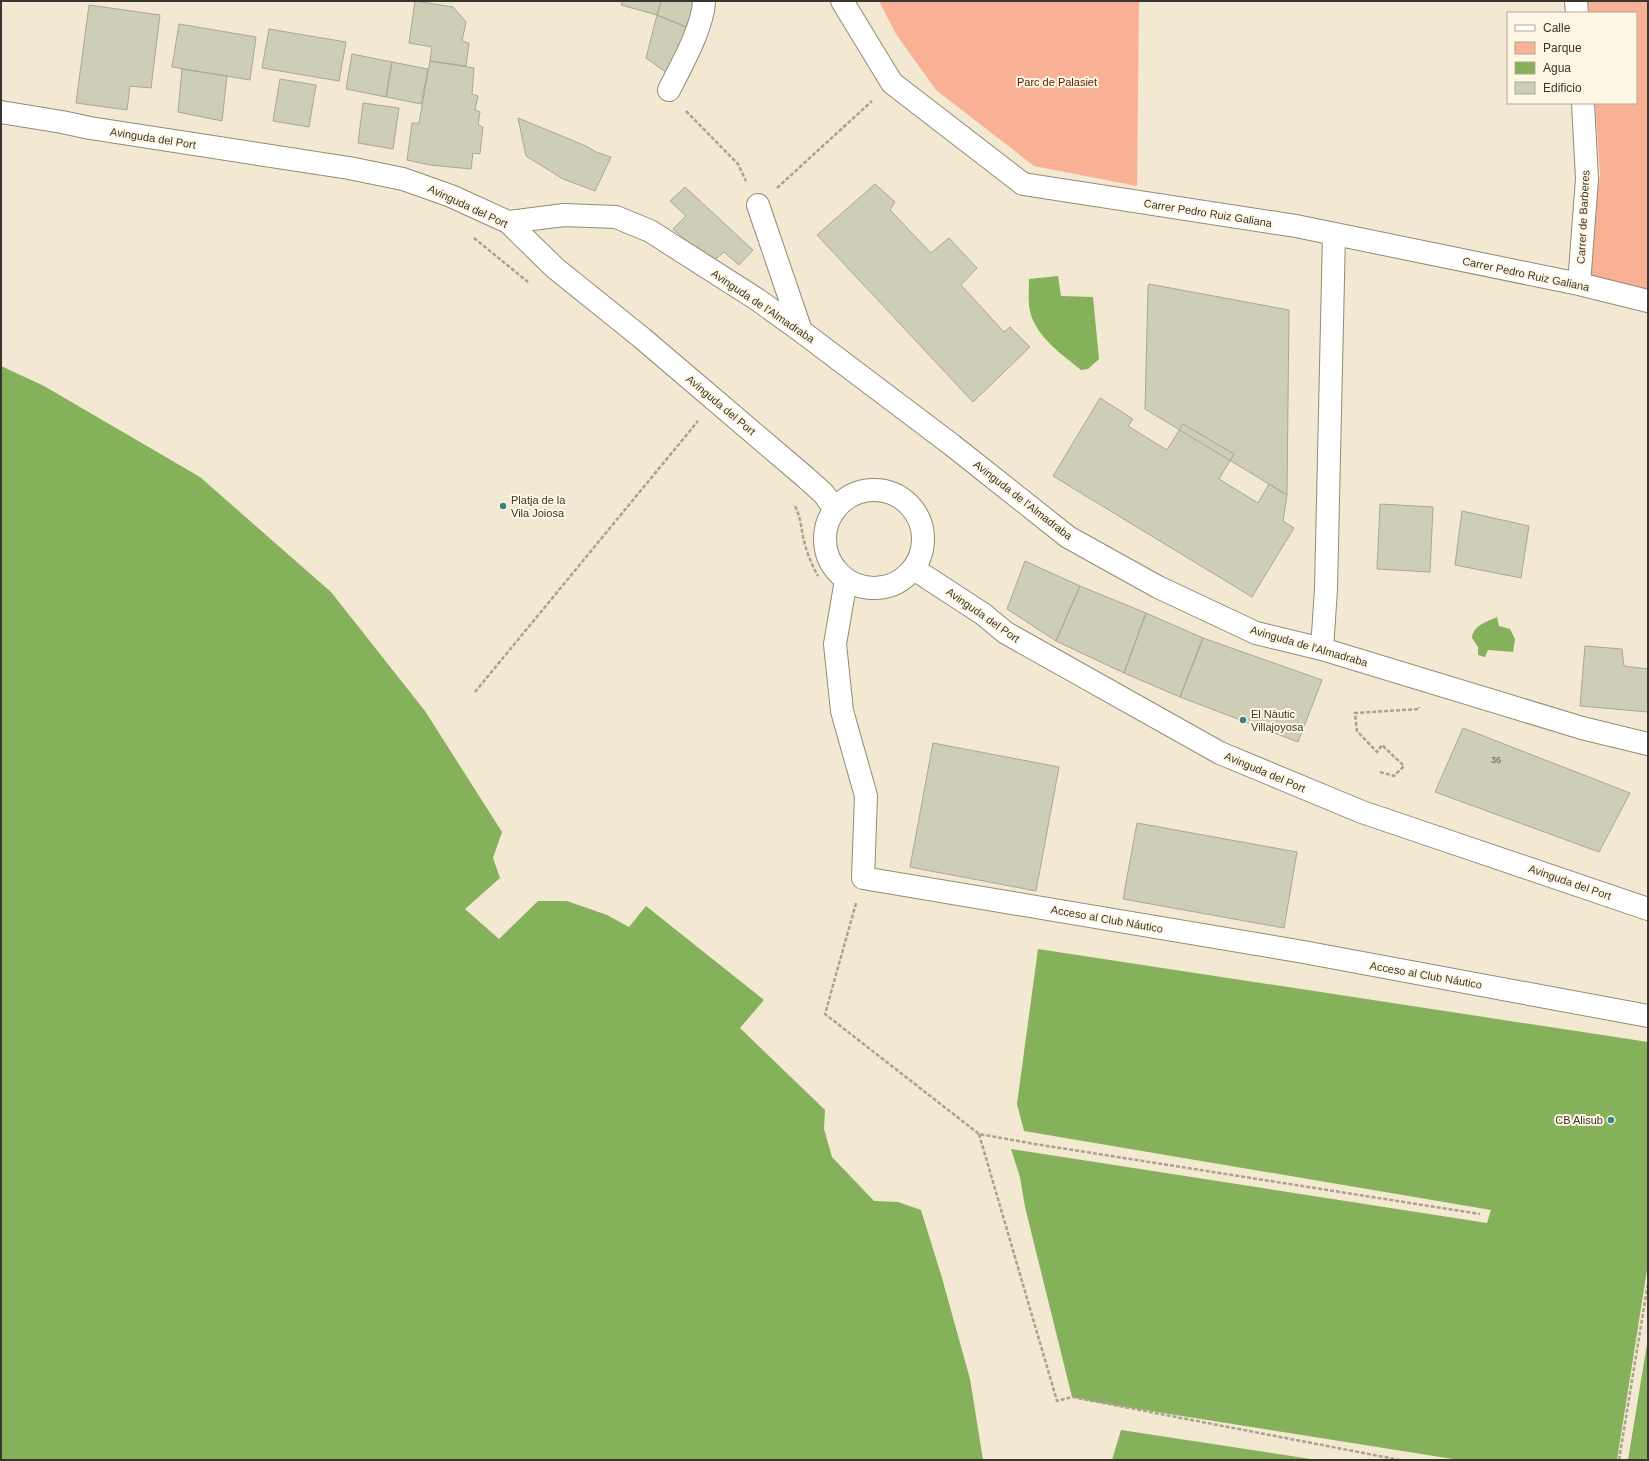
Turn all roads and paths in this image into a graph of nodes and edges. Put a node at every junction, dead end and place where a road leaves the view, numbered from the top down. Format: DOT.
graph roads {
  1 [pos="704,1"];
  2 [pos="842,1"];
  3 [pos="1576,1"];
  4 [pos="1577,12"];
  5 [pos="892,83"];
  6 [pos="669,90"];
  7 [pos="1583,104"];
  8 [pos="1,112"];
  9 [pos="758,205"];
  10 [pos="508,222"];
  11 [pos="470,234"];
  12 [pos="1334,234"];
  13 [pos="1579,284"];
  14 [pos="531,285"];
  15 [pos="1648,301"];
  16 [pos="802,331"];
  17 [pos="692,416"];
  18 [pos="698,422"];
  19 [pos="704,426"];
  20 [pos="794,503"];
  21 [pos="834,510"];
  22 [pos="914,569"];
  23 [pos="819,577"];
  24 [pos="846,580"];
  25 [pos="1322,649"];
  26 [pos="475,692"];
  27 [pos="1420,703"];
  28 [pos="1648,744"];
  29 [pos="1380,772"];
  30 [pos="863,878"];
  31 [pos="1648,909"];
  32 [pos="1648,1016"];
  33 [pos="979,1134"];
  34 [pos="1480,1214"];
  35 [pos="1648,1283"];
  36 [pos="1400,1460"];
  37 [pos="1619,1460"];
  1 -- 6 [label="street"];
  2 -- 5 [label="street, Carrer Pedro Ruiz Galiana"];
  3 -- 4 [label="street"];
  5 -- 9 [label="path"];
  5 -- 12 [label="street, Carrer Pedro Ruiz Galiana"];
  6 -- 9 [label="path"];
  7 -- 13 [label="street, Carrer de Barberes"];
  8 -- 10 [label="street, Avinguda del Port"];
  9 -- 16 [label="street"];
  10 -- 16 [label="street, Avinguda de l'Almadraba"];
  10 -- 21 [label="street, Avinguda del Port"];
  11 -- 14 [label="path"];
  12 -- 13 [label="street, Carrer Pedro Ruiz Galiana"];
  12 -- 25 [label="street"];
  13 -- 15 [label="street, Carrer Pedro Ruiz Galiana"];
  16 -- 25 [label="street, Avinguda de l'Almadraba"];
  17 -- 18 [label="path"];
  18 -- 19 [label="path"];
  18 -- 26 [label="path"];
  20 -- 23 [label="path"];
  21 -- 22 [label="street"];
  21 -- 24 [label="street"];
  22 -- 24 [label="street"];
  22 -- 31 [label="street, Avinguda del Port"];
  24 -- 30 [label="street"];
  25 -- 28 [label="street, Avinguda de l'Almadraba"];
  27 -- 29 [label="path"];
  30 -- 32 [label="street, Acceso al Club Náutico"];
  30 -- 33 [label="path"];
  33 -- 34 [label="path"];
  33 -- 36 [label="path"];
  35 -- 37 [label="path"];
}
